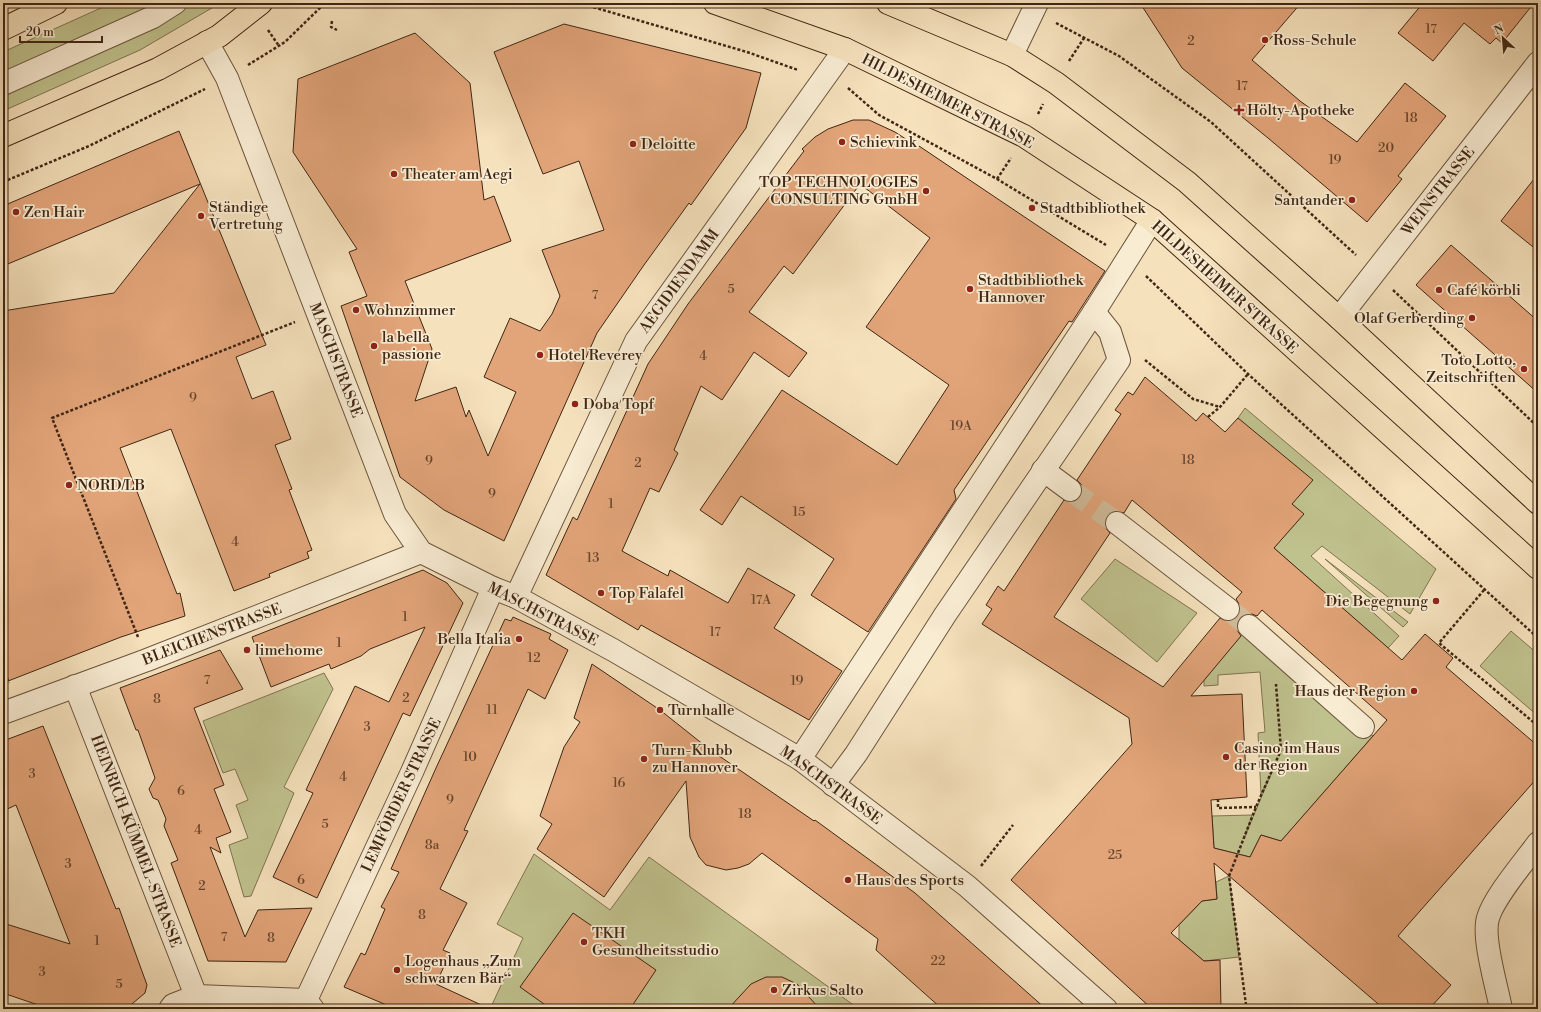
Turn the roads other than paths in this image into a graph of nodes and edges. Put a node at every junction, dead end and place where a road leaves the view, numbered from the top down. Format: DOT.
graph roads {
  1 [pos="56,3"];
  2 [pos="175,3"];
  3 [pos="261,3"];
  4 [pos="714,3"];
  5 [pos="888,3"];
  6 [pos="1035,7"];
  7 [pos="3,29"];
  8 [pos="207,42"];
  9 [pos="845,49"];
  10 [pos="1012,55"];
  11 [pos="1538,63"];
  12 [pos="3,84"];
  13 [pos="3,136"];
  14 [pos="1152,220"];
  15 [pos="1094,312"];
  16 [pos="1339,318"];
  17 [pos="1043,470"];
  18 [pos="1070,490"];
  19 [pos="1538,503"];
  20 [pos="1117,523"];
  21 [pos="421,552"];
  22 [pos="1538,568"];
  23 [pos="493,588"];
  24 [pos="516,597"];
  25 [pos="1228,609"];
  26 [pos="1249,626"];
  27 [pos="75,686"];
  28 [pos="3,714"];
  29 [pos="1364,727"];
  30 [pos="800,759"];
  31 [pos="833,785"];
  32 [pos="1538,843"];
  33 [pos="196,996"];
  34 [pos="309,1004"];
  35 [pos="170,1009"];
  36 [pos="1106,1009"];
  37 [pos="1501,1009"];
  1 -- 7 [label="main road"];
  2 -- 12 [label="street"];
  3 -- 8 [label="main road"];
  4 -- 9 [label="main road, HILDESHEIMER STRASSE"];
  5 -- 10 [label="main road"];
  6 -- 10 [label="street"];
  8 -- 13 [label="main road"];
  8 -- 21 [label="street, MASCHSTRASSE"];
  9 -- 14 [label="main road, HILDESHEIMER STRASSE"];
  9 -- 24 [label="street, AEGIDIENDAMM"];
  10 -- 16 [label="main road"];
  11 -- 16 [label="street, WEINSTRASSE"];
  14 -- 15 [label="street"];
  14 -- 22 [label="main road, HILDESHEIMER STRASSE"];
  15 -- 17 [label="street"];
  15 -- 30 [label="street"];
  16 -- 19 [label="main road"];
  17 -- 18 [label="street"];
  17 -- 31 [label="street"];
  20 -- 25 [label="street"];
  21 -- 23 [label="street, MASCHSTRASSE"];
  21 -- 27 [label="street, BLEICHENSTRASSE"];
  23 -- 24 [label="street, MASCHSTRASSE"];
  23 -- 34 [label="street, LEMFÖRDER STRASSE"];
  24 -- 30 [label="street, MASCHSTRASSE"];
  26 -- 29 [label="street"];
  27 -- 28 [label="street, BLEICHENSTRASSE"];
  27 -- 33 [label="street, HEINRICH-KÜMMEL-STRASSE"];
  30 -- 31 [label="street, MASCHSTRASSE"];
  31 -- 36 [label="street, MASCHSTRASSE"];
  32 -- 37 [label="street"];
  33 -- 34 [label="street, LEMFÖRDER STRASSE"];
  33 -- 35 [label="street, LEMFÖRDER STRASSE"];
}
